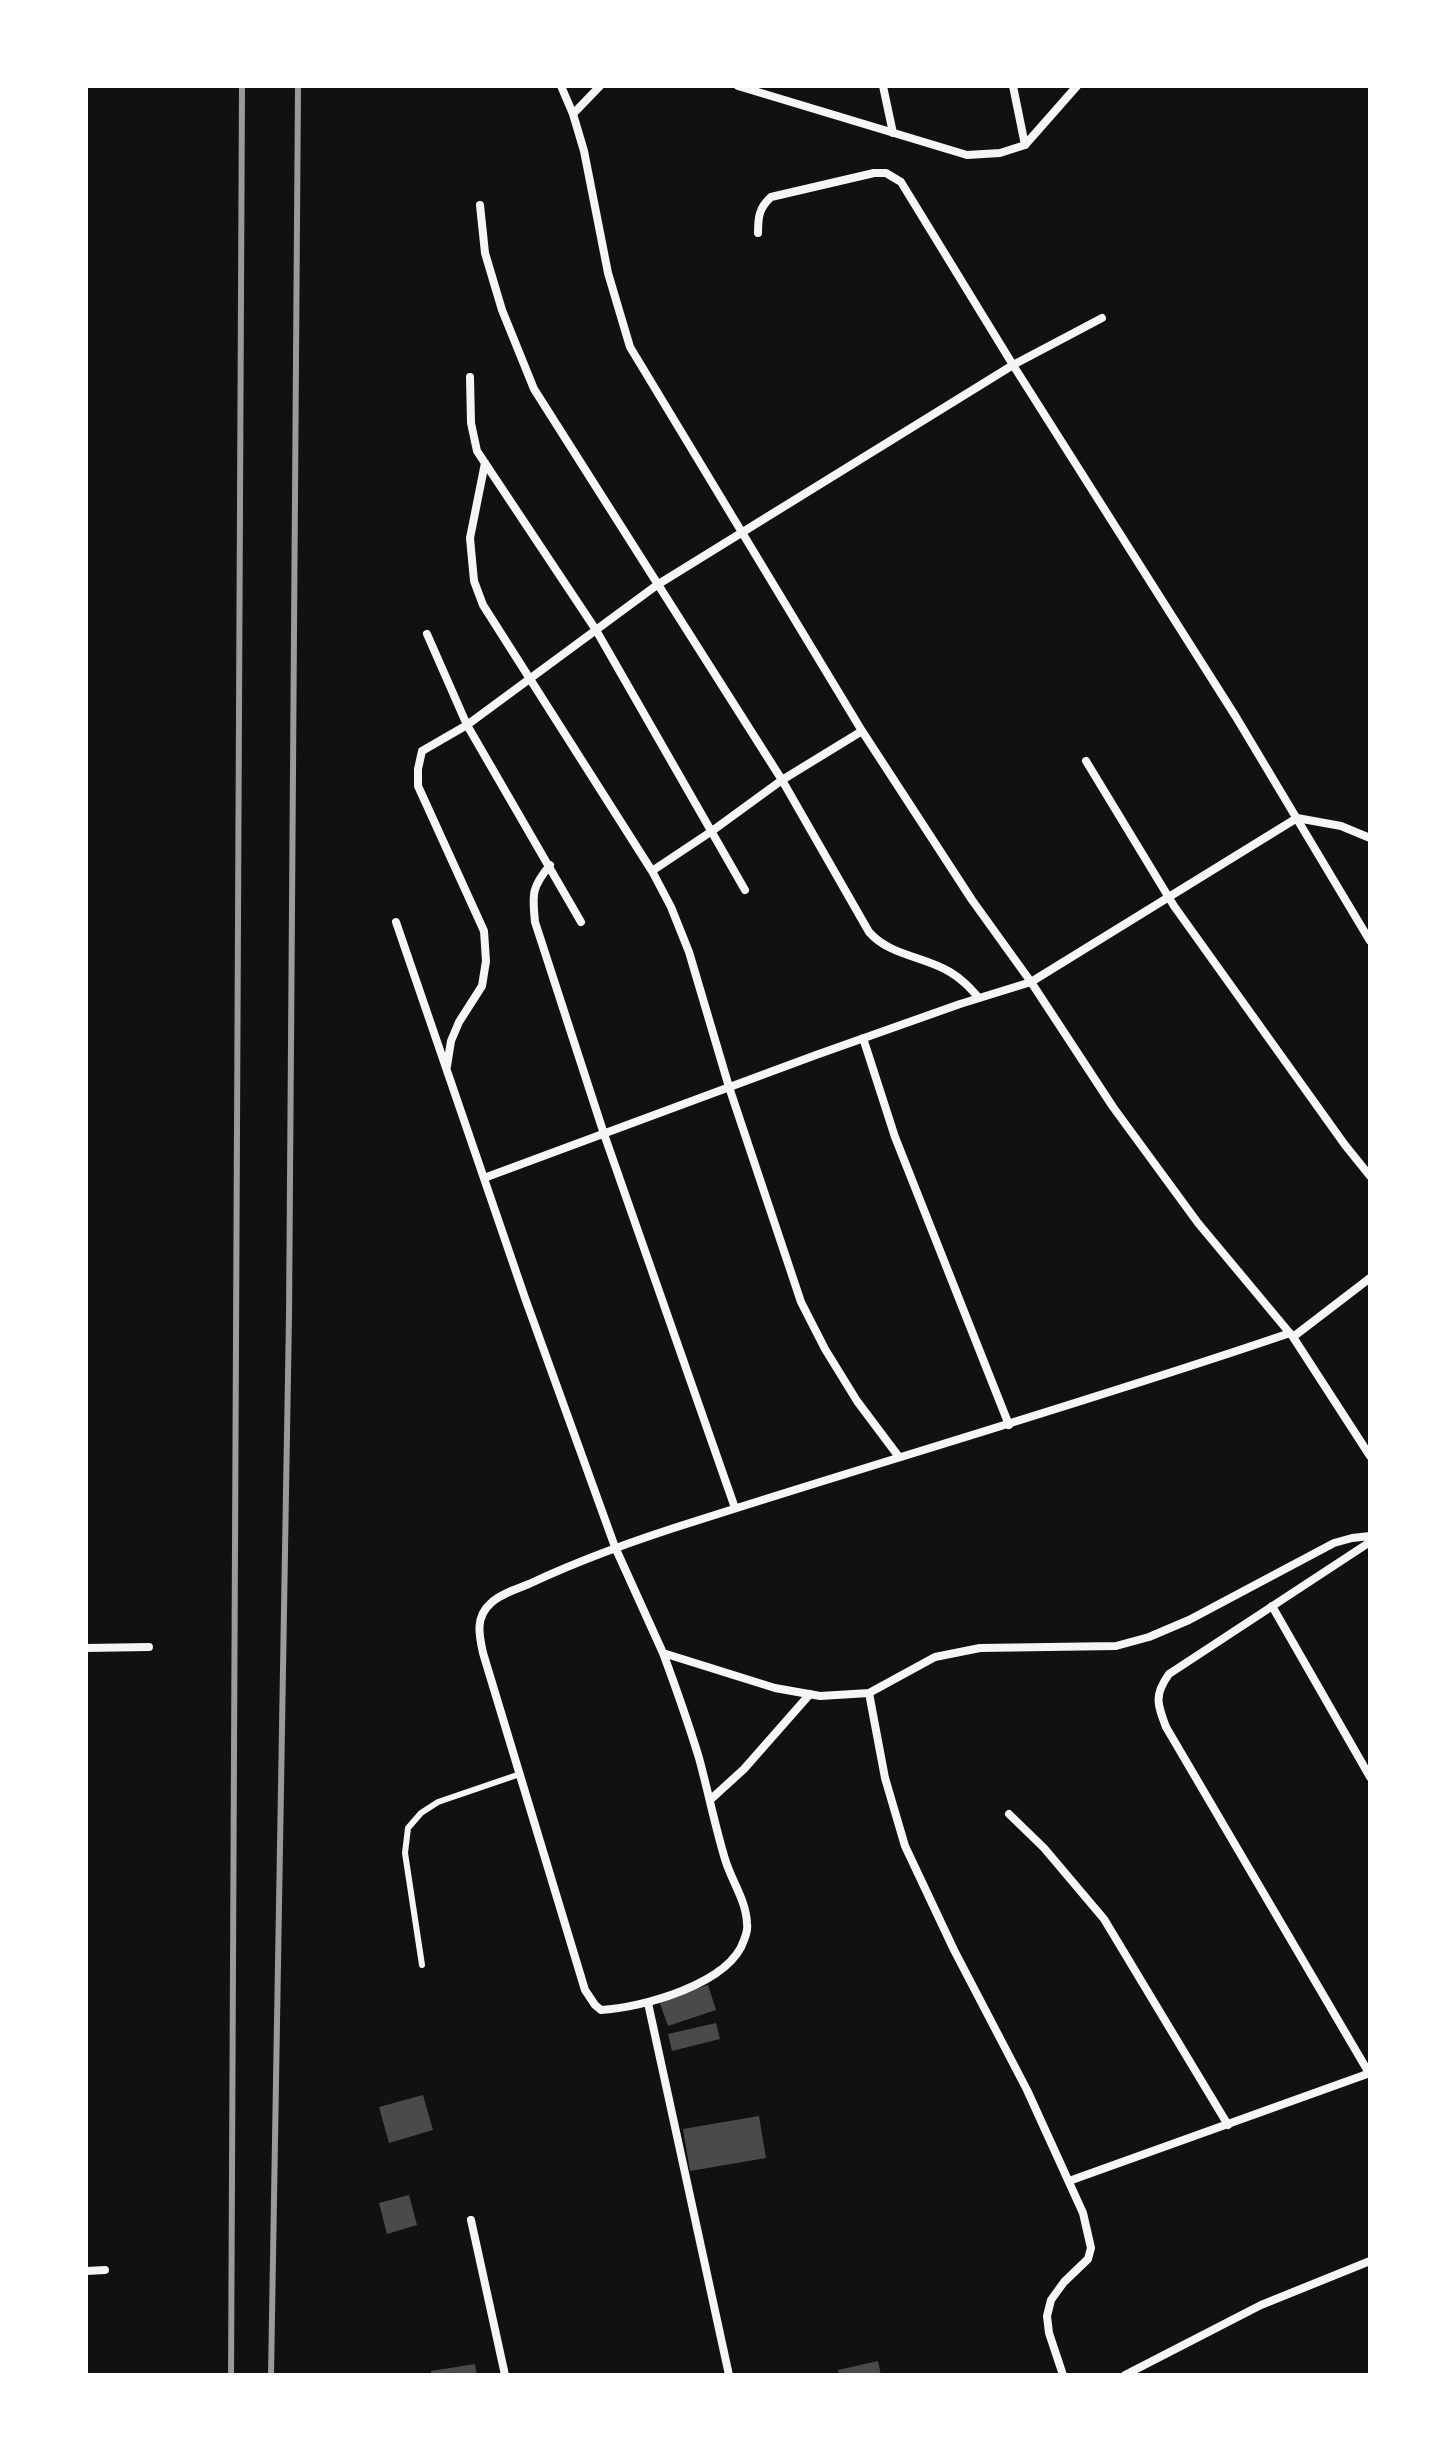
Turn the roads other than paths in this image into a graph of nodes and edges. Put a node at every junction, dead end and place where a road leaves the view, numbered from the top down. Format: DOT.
graph roads {
  1 [pos="561,86"];
  2 [pos="600,86"];
  3 [pos="738,86"];
  4 [pos="883,86"];
  5 [pos="1013,86"];
  6 [pos="1077,86"];
  7 [pos="749,88"];
  8 [pos="573,114"];
  9 [pos="893,133"];
  10 [pos="1025,145"];
  11 [pos="480,205"];
  12 [pos="758,233"];
  13 [pos="1102,318"];
  14 [pos="1013,365"];
  15 [pos="470,377"];
  16 [pos="485,463"];
  17 [pos="741,533"];
  18 [pos="657,585"];
  19 [pos="596,630"];
  20 [pos="427,634"];
  21 [pos="531,680"];
  22 [pos="467,725"];
  23 [pos="862,731"];
  24 [pos="1086,761"];
  25 [pos="782,780"];
  26 [pos="1297,818"];
  27 [pos="712,831"];
  28 [pos="1370,838"];
  29 [pos="550,865"];
  30 [pos="652,871"];
  31 [pos="745,890"];
  32 [pos="1168,897"];
  33 [pos="396,922"];
  34 [pos="581,922"];
  35 [pos="1370,941"];
  36 [pos="1031,982"];
  37 [pos="979,998"];
  38 [pos="863,1038"];
  39 [pos="447,1071"];
  40 [pos="729,1087"];
  41 [pos="604,1134"];
  42 [pos="1370,1176"];
  43 [pos="484,1178"];
  44 [pos="1370,1278"];
  45 [pos="1291,1335"];
  46 [pos="1009,1425"];
  47 [pos="1370,1456"];
  48 [pos="899,1457"];
  49 [pos="735,1508"];
  50 [pos="1370,1536"];
  51 [pos="1370,1542"];
  52 [pos="615,1547"];
  53 [pos="1272,1606"];
  54 [pos="149,1647"];
  55 [pos="86,1648"];
  56 [pos="663,1653"];
  57 [pos="869,1693"];
  58 [pos="810,1694"];
  59 [pos="520,1774"];
  60 [pos="1370,1777"];
  61 [pos="710,1800"];
  62 [pos="1009,1814"];
  63 [pos="422,1965"];
  64 [pos="648,2003"];
  65 [pos="1370,2073"];
  66 [pos="1228,2125"];
  67 [pos="1069,2181"];
  68 [pos="471,2220"];
  69 [pos="1370,2261"];
  70 [pos="105,2270"];
  71 [pos="86,2271"];
  72 [pos="505,2375"];
  73 [pos="729,2375"];
  74 [pos="1063,2375"];
  75 [pos="1125,2375"];
  1 -- 8 [label="street"];
  2 -- 8 [label="street"];
  3 -- 7 [label="street"];
  4 -- 9 [label="street"];
  5 -- 10 [label="street"];
  6 -- 10 [label="street"];
  7 -- 9 [label="street"];
  8 -- 17 [label="street"];
  9 -- 10 [label="street"];
  11 -- 18 [label="street"];
  12 -- 14 [label="street"];
  13 -- 14 [label="street"];
  14 -- 17 [label="street"];
  14 -- 26 [label="street"];
  15 -- 16 [label="street"];
  16 -- 19 [label="street"];
  16 -- 21 [label="street"];
  17 -- 18 [label="street"];
  17 -- 23 [label="street"];
  18 -- 19 [label="street"];
  18 -- 25 [label="street"];
  19 -- 21 [label="street"];
  19 -- 27 [label="street"];
  20 -- 22 [label="street"];
  21 -- 22 [label="street"];
  21 -- 30 [label="street"];
  22 -- 29 [label="street"];
  22 -- 39 [label="street"];
  23 -- 25 [label="street"];
  23 -- 36 [label="street"];
  24 -- 32 [label="street"];
  25 -- 27 [label="street"];
  25 -- 37 [label="street"];
  26 -- 28 [label="street"];
  26 -- 32 [label="street"];
  26 -- 35 [label="street"];
  27 -- 30 [label="street"];
  27 -- 31 [label="street"];
  29 -- 34 [label="street"];
  29 -- 41 [label="street"];
  30 -- 40 [label="street"];
  32 -- 36 [label="street"];
  32 -- 42 [label="street"];
  33 -- 39 [label="street"];
  36 -- 37 [label="street"];
  36 -- 45 [label="street"];
  37 -- 38 [label="street"];
  38 -- 40 [label="street"];
  38 -- 46 [label="street"];
  39 -- 43 [label="street"];
  40 -- 41 [label="street"];
  40 -- 48 [label="street"];
  41 -- 43 [label="street"];
  41 -- 49 [label="street"];
  43 -- 52 [label="street"];
  44 -- 45 [label="street"];
  45 -- 46 [label="street"];
  45 -- 47 [label="street"];
  46 -- 48 [label="street"];
  48 -- 49 [label="street"];
  49 -- 52 [label="street"];
  50 -- 57 [label="street"];
  51 -- 53 [label="street"];
  52 -- 56 [label="street"];
  52 -- 59 [label="street"];
  53 -- 60 [label="street"];
  53 -- 65 [label="street"];
  54 -- 55 [label="street"];
  56 -- 58 [label="street"];
  56 -- 61 [label="street"];
  57 -- 58 [label="street"];
  57 -- 67 [label="street"];
  58 -- 61 [label="street"];
  59 -- 63 [label="lane"];
  59 -- 64 [label="street"];
  61 -- 64 [label="street"];
  62 -- 66 [label="street"];
  64 -- 73 [label="street"];
  65 -- 66 [label="street"];
  66 -- 67 [label="street"];
  67 -- 74 [label="street"];
  68 -- 72 [label="street"];
  69 -- 75 [label="street"];
  70 -- 71 [label="street"];
}
